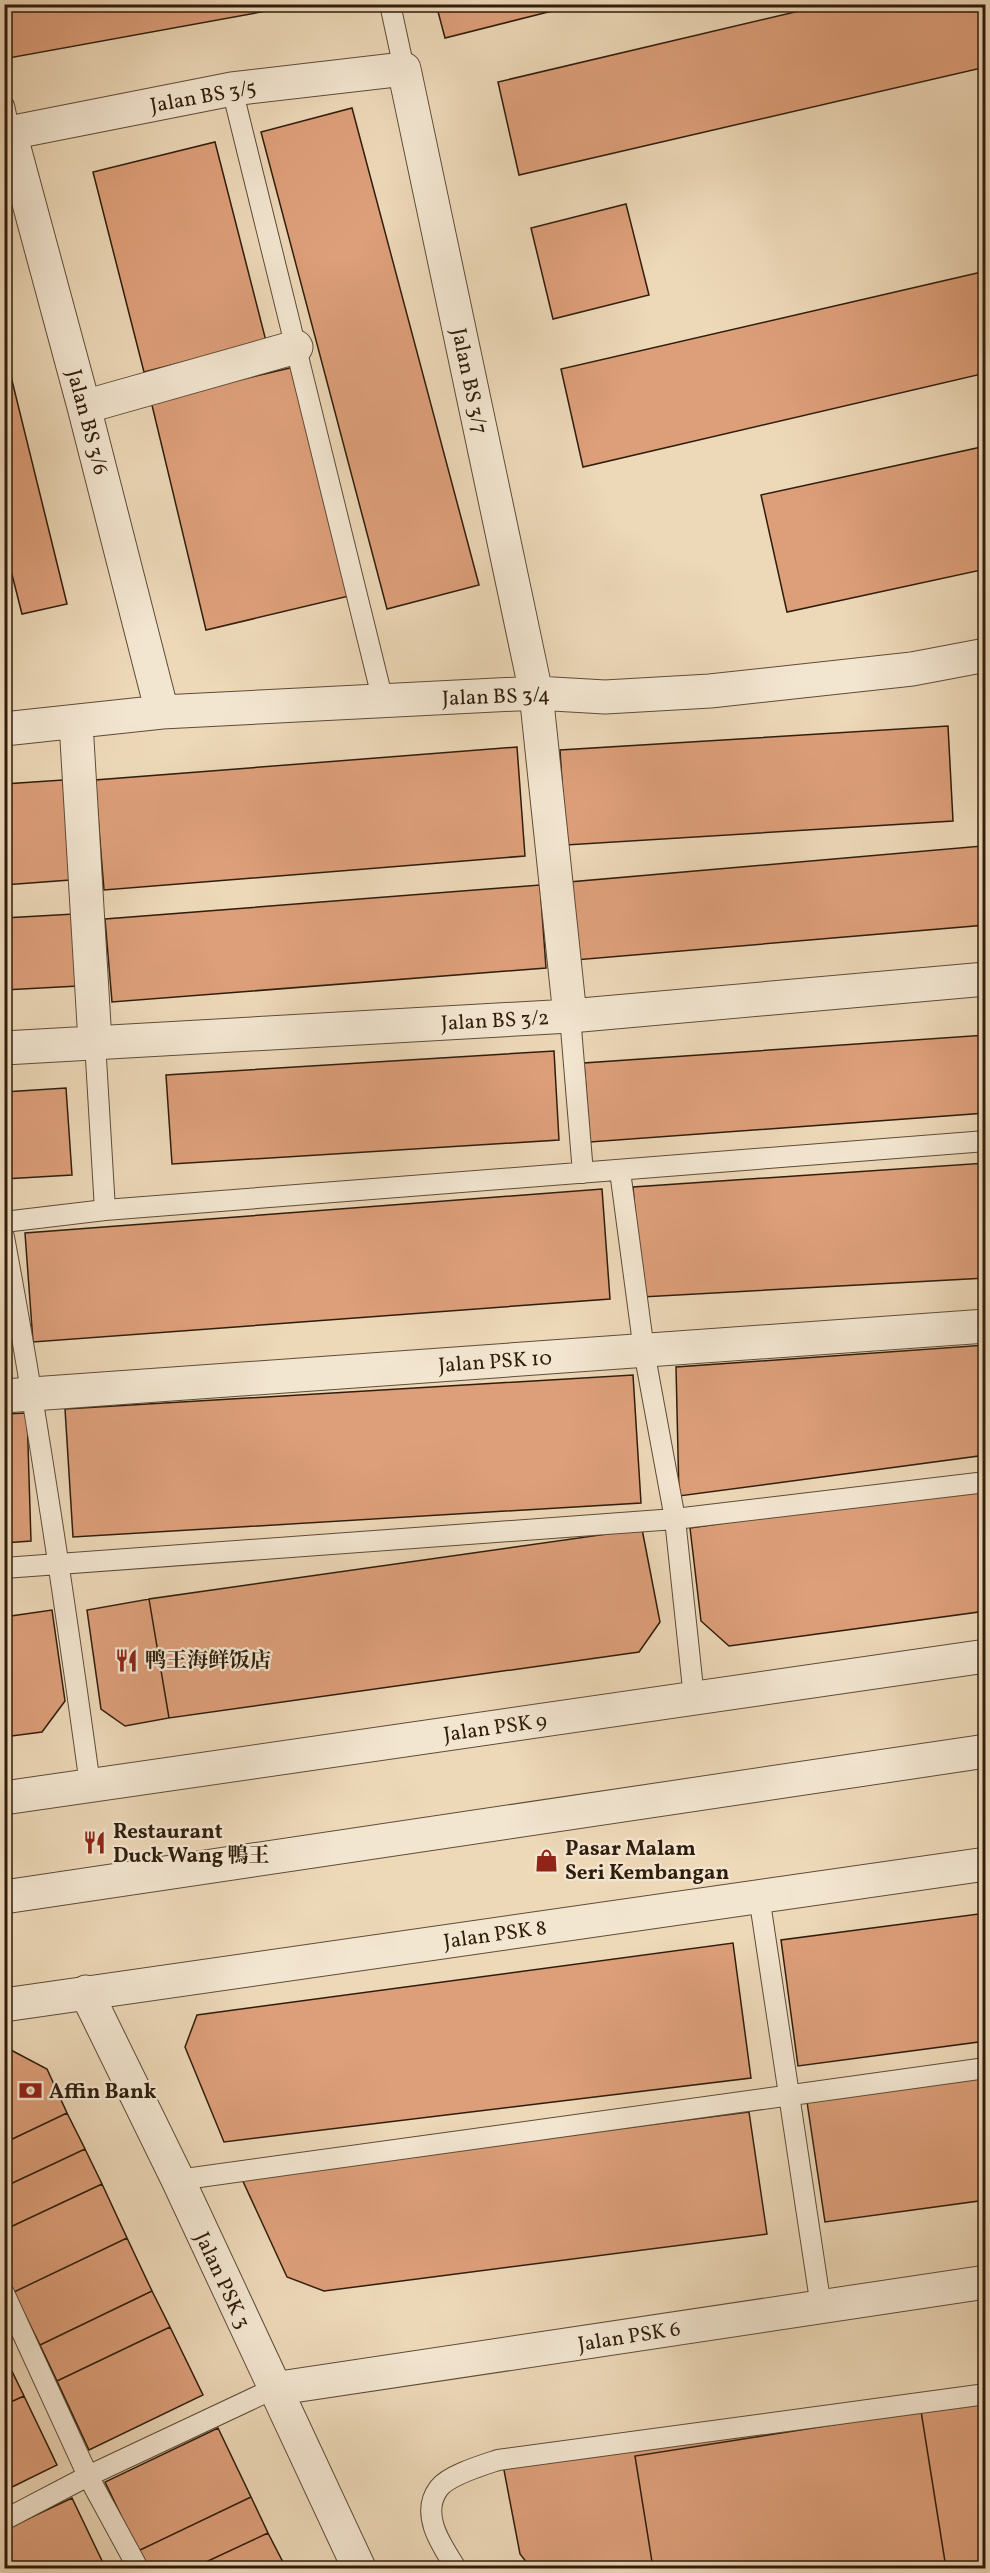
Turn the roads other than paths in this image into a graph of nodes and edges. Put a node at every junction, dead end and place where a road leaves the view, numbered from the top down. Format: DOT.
graph roads {
  1 [pos="390,4"];
  2 [pos="404,69"];
  3 [pos="232,89"];
  4 [pos="6,124"];
  5 [pos="296,347"];
  6 [pos="84,406"];
  7 [pos="986,655"];
  8 [pos="536,693"];
  9 [pos="383,701"];
  10 [pos="162,712"];
  11 [pos="76,723"];
  12 [pos="4,729"];
  13 [pos="986,979"];
  14 [pos="570,1016"];
  15 [pos="95,1042"];
  16 [pos="4,1048"];
  17 [pos="986,1142"];
  18 [pos="620,1171"];
  19 [pos="583,1173"];
  20 [pos="105,1210"];
  21 [pos="4,1222"];
  22 [pos="4,1237"];
  23 [pos="986,1326"];
  24 [pos="644,1351"];
  25 [pos="19,1395"];
  26 [pos="986,1482"];
  27 [pos="675,1519"];
  28 [pos="60,1563"];
  29 [pos="4,1568"];
  30 [pos="986,1656"];
  31 [pos="694,1698"];
  32 [pos="986,1751"];
  33 [pos="90,1785"];
  34 [pos="4,1798"];
  35 [pos="986,1864"];
  36 [pos="759,1896"];
  37 [pos="4,1897"];
  38 [pos="86,1992"];
  39 [pos="4,2005"];
  40 [pos="986,2068"];
  41 [pos="788,2095"];
  42 [pos="178,2180"];
  43 [pos="986,2282"];
  44 [pos="4,2293"];
  45 [pos="821,2307"];
  46 [pos="273,2389"];
  47 [pos="986,2394"];
  48 [pos="88,2476"];
  49 [pos="4,2520"];
  50 [pos="138,2568"];
  51 [pos="359,2568"];
  52 [pos="456,2568"];
  1 -- 2 [label="lane"];
  2 -- 3 [label="street, Jalan BS 3/5"];
  2 -- 8 [label="street, Jalan BS 3/7"];
  3 -- 4 [label="street, Jalan BS 3/5"];
  3 -- 5 [label="lane"];
  4 -- 6 [label="street, Jalan BS 3/6"];
  5 -- 6 [label="street"];
  5 -- 9 [label="lane"];
  6 -- 10 [label="street, Jalan BS 3/6"];
  7 -- 8 [label="street, Jalan BS 3/4"];
  8 -- 9 [label="street, Jalan BS 3/4"];
  8 -- 14 [label="street, Jalan BS 3/7"];
  9 -- 10 [label="street, Jalan BS 3/4"];
  10 -- 11 [label="street, Jalan BS 3/4"];
  11 -- 12 [label="street, Jalan BS 3/4"];
  11 -- 15 [label="street"];
  13 -- 14 [label="street, Jalan BS 3/2"];
  14 -- 15 [label="street, Jalan BS 3/2"];
  14 -- 19 [label="lane"];
  15 -- 16 [label="street, Jalan BS 3/2"];
  15 -- 20 [label="lane"];
  17 -- 18 [label="lane"];
  18 -- 19 [label="lane"];
  18 -- 24 [label="lane"];
  19 -- 20 [label="lane"];
  20 -- 21 [label="lane"];
  22 -- 25 [label="lane"];
  23 -- 24 [label="street, Jalan PSK 10"];
  24 -- 25 [label="street, Jalan PSK 10"];
  24 -- 27 [label="lane"];
  25 -- 28 [label="lane"];
  26 -- 27 [label="lane"];
  27 -- 28 [label="lane"];
  27 -- 31 [label="lane"];
  28 -- 29 [label="lane"];
  28 -- 33 [label="lane"];
  30 -- 31 [label="street, Jalan PSK 9"];
  31 -- 33 [label="street, Jalan PSK 9"];
  32 -- 37 [label="street"];
  33 -- 34 [label="street, Jalan PSK 9"];
  35 -- 36 [label="street, Jalan PSK 8"];
  36 -- 38 [label="street, Jalan PSK 8"];
  36 -- 41 [label="lane"];
  38 -- 39 [label="street, Jalan PSK 8"];
  38 -- 42 [label="street, Jalan PSK 3"];
  40 -- 41 [label="lane"];
  41 -- 42 [label="lane"];
  41 -- 45 [label="lane"];
  42 -- 46 [label="street, Jalan PSK 3"];
  43 -- 45 [label="street, Jalan PSK 6"];
  44 -- 48 [label="lane"];
  45 -- 46 [label="street, Jalan PSK 6"];
  46 -- 48 [label="lane"];
  46 -- 51 [label="street, Jalan PSK 3"];
  47 -- 52 [label="lane"];
  48 -- 49 [label="lane"];
  48 -- 50 [label="lane"];
}
